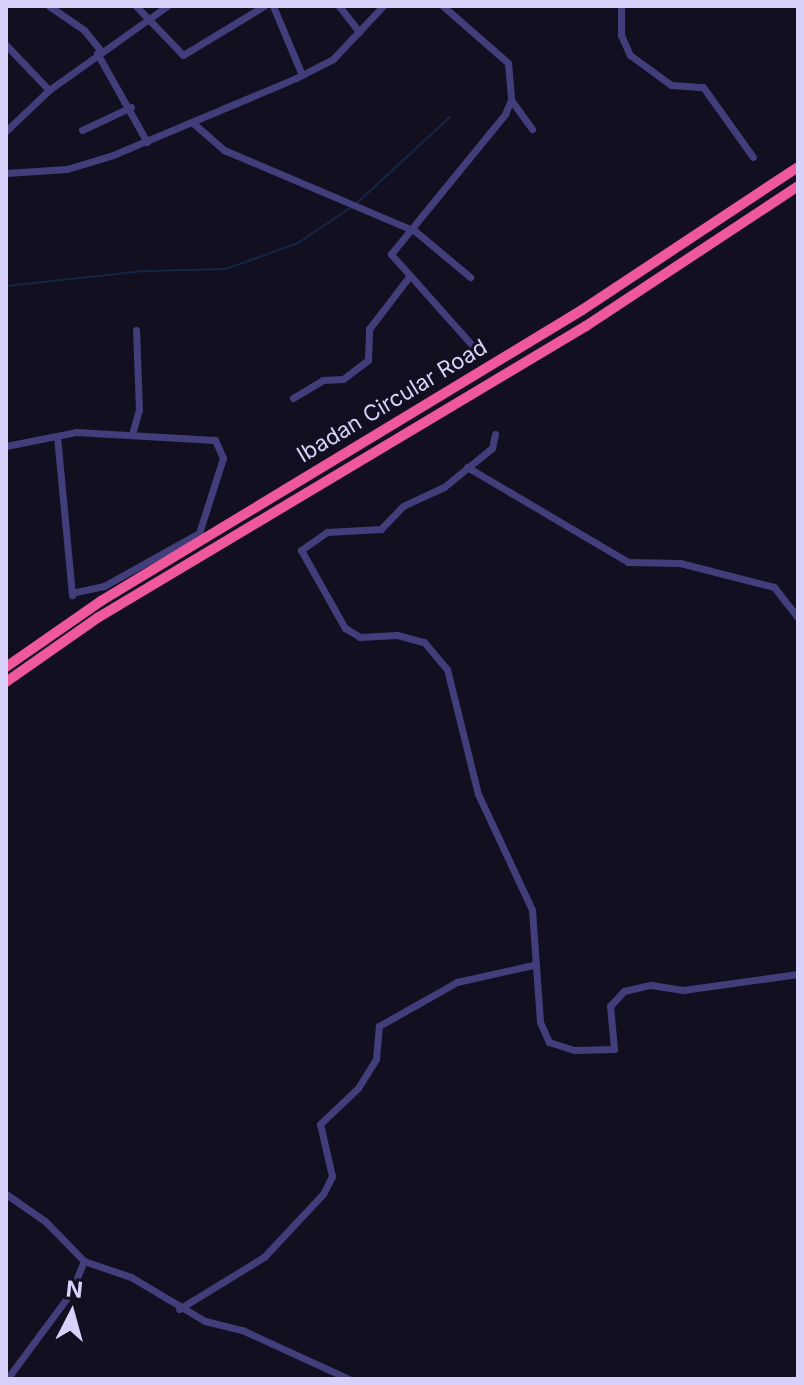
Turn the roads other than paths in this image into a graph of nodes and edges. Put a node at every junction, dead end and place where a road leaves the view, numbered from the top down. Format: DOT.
graph roads {
  1 [pos="49,6"];
  2 [pos="136,6"];
  3 [pos="167,6"];
  4 [pos="264,6"];
  5 [pos="273,6"];
  6 [pos="339,6"];
  7 [pos="383,6"];
  8 [pos="443,6"];
  9 [pos="621,6"];
  10 [pos="149,19"];
  11 [pos="359,32"];
  12 [pos="6,45"];
  13 [pos="99,52"];
  14 [pos="14,53"];
  15 [pos="6,61"];
  16 [pos="302,75"];
  17 [pos="49,90"];
  18 [pos="511,100"];
  19 [pos="131,107"];
  20 [pos="192,122"];
  21 [pos="532,129"];
  22 [pos="82,130"];
  23 [pos="6,131"];
  24 [pos="147,142"];
  25 [pos="753,157"];
  26 [pos="798,167"];
  27 [pos="6,173"];
  28 [pos="798,186"];
  29 [pos="410,229"];
  30 [pos="470,277"];
  31 [pos="408,278"];
  32 [pos="136,330"];
  33 [pos="472,345"];
  34 [pos="293,398"];
  35 [pos="132,434"];
  36 [pos="495,434"];
  37 [pos="57,436"];
  38 [pos="6,446"];
  39 [pos="467,467"];
  40 [pos="797,614"];
  41 [pos="6,667"];
  42 [pos="6,682"];
  43 [pos="533,965"];
  44 [pos="798,974"];
  45 [pos="6,1194"];
  46 [pos="84,1261"];
  47 [pos="179,1309"];
  48 [pos="7,1379"];
  49 [pos="349,1379"];
  1 -- 13 [label="street"];
  2 -- 10 [label="street"];
  3 -- 10 [label="street"];
  4 -- 10 [label="street"];
  5 -- 16 [label="street"];
  6 -- 11 [label="street"];
  7 -- 11 [label="street"];
  8 -- 18 [label="street"];
  9 -- 25 [label="street"];
  10 -- 13 [label="street"];
  11 -- 16 [label="street"];
  12 -- 14 [label="street"];
  13 -- 17 [label="street"];
  13 -- 19 [label="street"];
  14 -- 15 [label="street"];
  14 -- 17 [label="street"];
  16 -- 20 [label="street"];
  17 -- 23 [label="street"];
  18 -- 21 [label="street"];
  18 -- 29 [label="street"];
  19 -- 22 [label="street"];
  19 -- 24 [label="street"];
  20 -- 24 [label="street"];
  20 -- 29 [label="street"];
  24 -- 27 [label="street"];
  26 -- 41 [label="highway, Ibadan Circular Road"];
  28 -- 42 [label="highway, Ibadan Circular Road"];
  29 -- 30 [label="street"];
  29 -- 31 [label="street"];
  31 -- 33 [label="street"];
  31 -- 34 [label="street"];
  32 -- 35 [label="street"];
  35 -- 37 [label="street"];
  35 -- 37 [label="street"];
  36 -- 39 [label="street"];
  37 -- 38 [label="street"];
  39 -- 40 [label="street"];
  39 -- 43 [label="street"];
  43 -- 44 [label="street"];
  43 -- 47 [label="street"];
  45 -- 46 [label="street"];
  46 -- 47 [label="street"];
  46 -- 48 [label="street"];
  47 -- 49 [label="street"];
}
